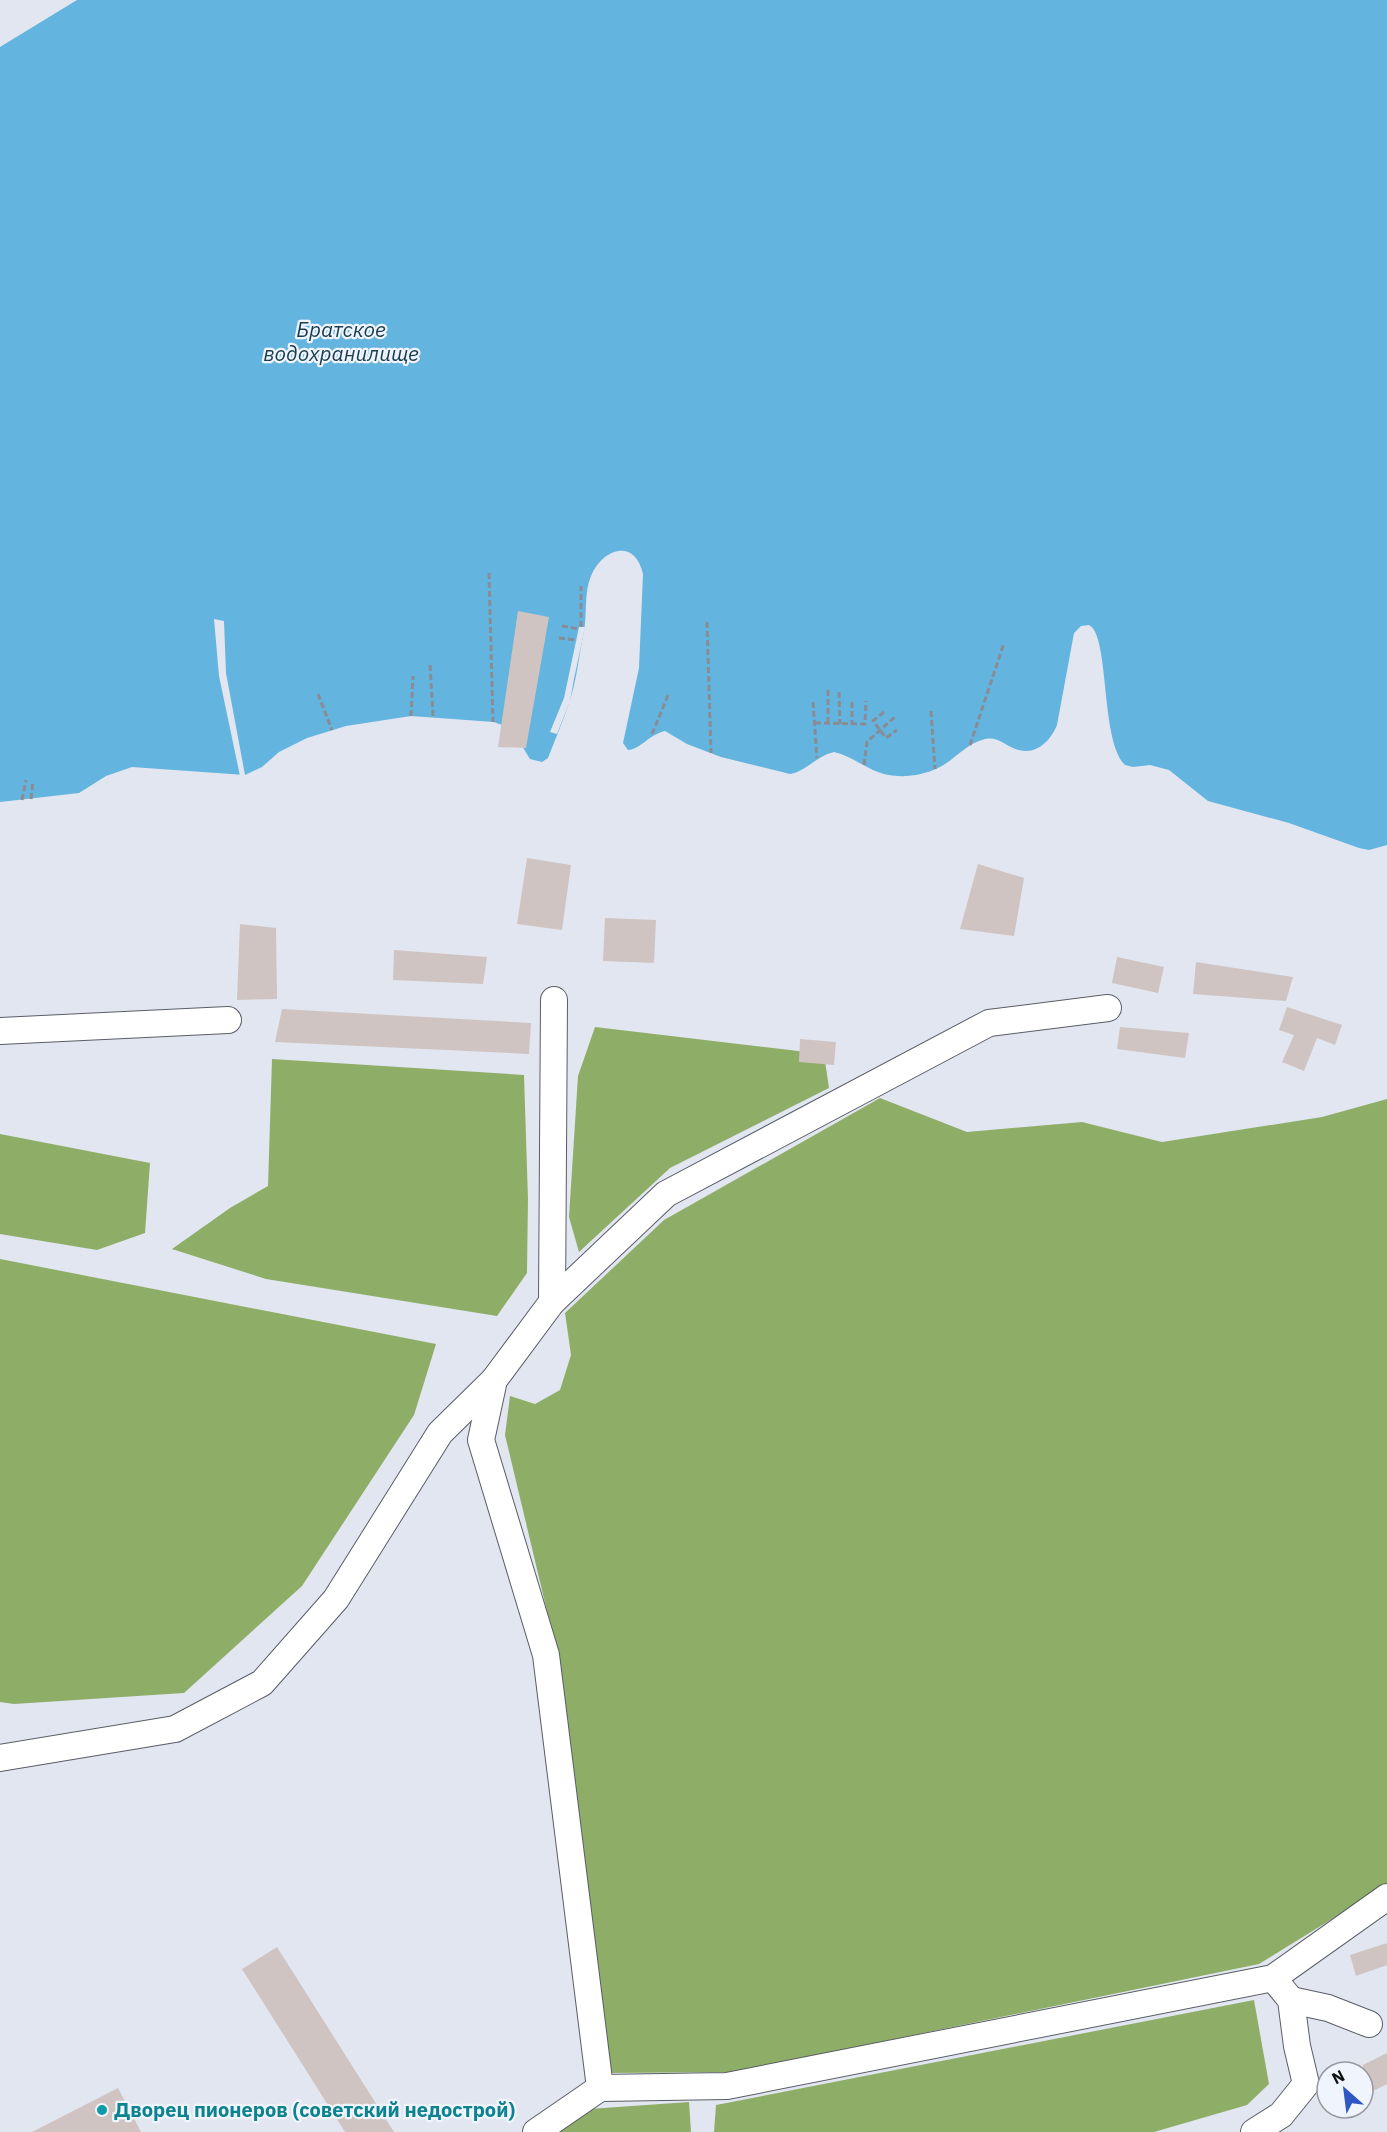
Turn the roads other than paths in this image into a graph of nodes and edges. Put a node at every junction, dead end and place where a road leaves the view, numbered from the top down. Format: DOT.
graph roads {
  1 [pos="554,1000"];
  2 [pos="1108,1008"];
  3 [pos="228,1020"];
  4 [pos="0,1031"];
  5 [pos="552,1302"];
  6 [pos="494,1380"];
  7 [pos="0,1758"];
  8 [pos="1387,1897"];
  9 [pos="1274,1978"];
  10 [pos="1291,2000"];
  11 [pos="1369,2024"];
  12 [pos="600,2088"];
  13 [pos="536,2132"];
  14 [pos="1254,2132"];
  1 -- 5 [label="street"];
  2 -- 5 [label="street"];
  3 -- 4 [label="street"];
  5 -- 6 [label="street"];
  6 -- 7 [label="street"];
  6 -- 12 [label="street"];
  8 -- 9 [label="street"];
  9 -- 10 [label="street"];
  9 -- 12 [label="street"];
  10 -- 11 [label="street"];
  10 -- 14 [label="street"];
  12 -- 13 [label="street"];
}
